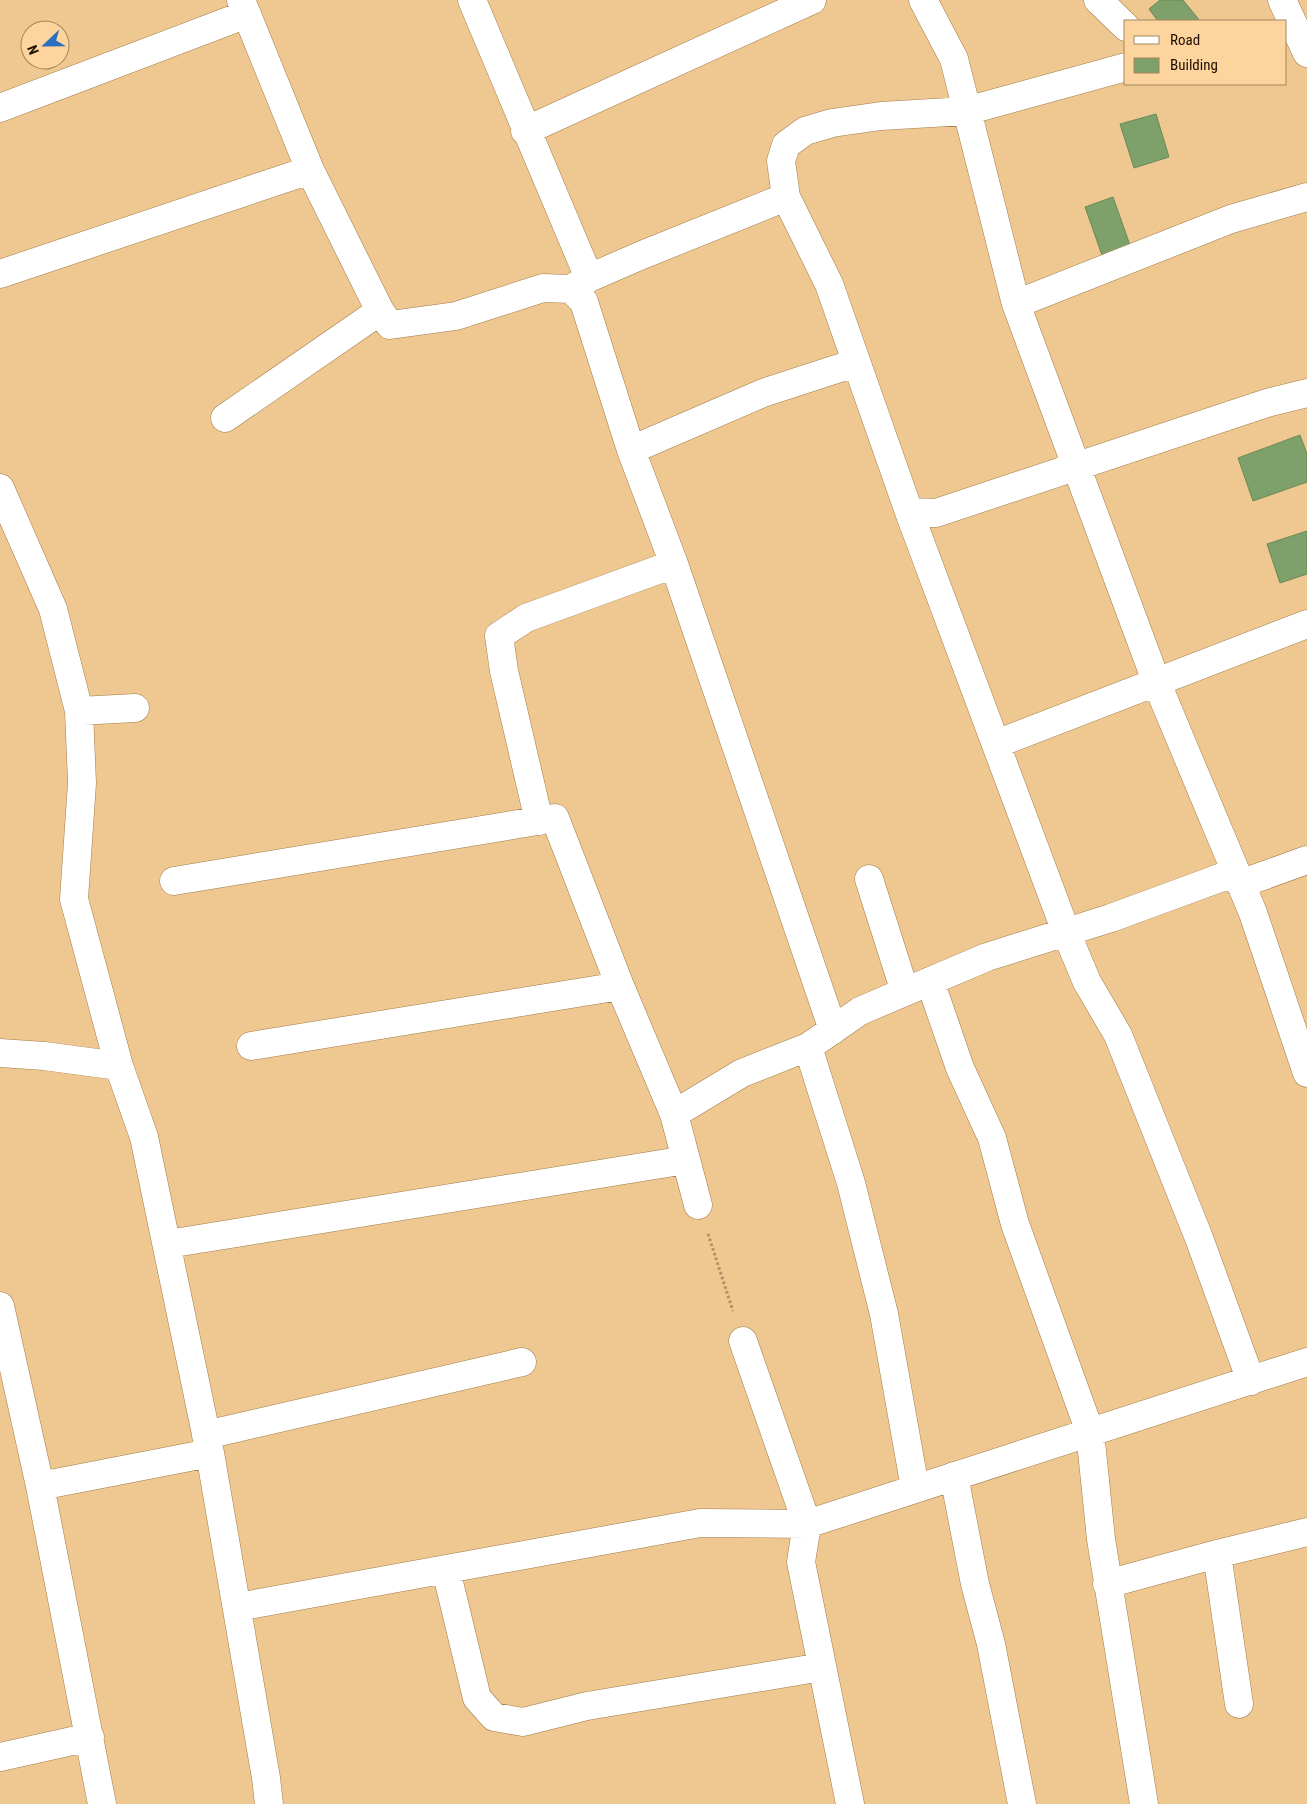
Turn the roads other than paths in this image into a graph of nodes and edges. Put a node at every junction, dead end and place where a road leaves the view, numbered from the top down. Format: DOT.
graph roads {
  1 [pos="472,0"];
  2 [pos="812,0"];
  3 [pos="923,0"];
  4 [pos="1098,0"];
  5 [pos="244,7"];
  6 [pos="1287,16"];
  7 [pos="1124,25"];
  8 [pos="1307,53"];
  9 [pos="1124,68"];
  10 [pos="0,108"];
  11 [pos="966,111"];
  12 [pos="525,132"];
  13 [pos="310,170"];
  14 [pos="786,197"];
  15 [pos="1307,197"];
  16 [pos="0,274"];
  17 [pos="580,284"];
  18 [pos="1016,304"];
  19 [pos="380,311"];
  20 [pos="855,363"];
  21 [pos="1307,393"];
  22 [pos="225,418"];
  23 [pos="632,450"];
  24 [pos="1076,467"];
  25 [pos="0,488"];
  26 [pos="909,512"];
  27 [pos="674,564"];
  28 [pos="1307,624"];
  29 [pos="1156,681"];
  30 [pos="135,708"];
  31 [pos="79,712"];
  32 [pos="996,744"];
  33 [pos="539,821"];
  34 [pos="1307,860"];
  35 [pos="1238,878"];
  36 [pos="868,879"];
  37 [pos="174,881"];
  38 [pos="1066,932"];
  39 [pos="930,981"];
  40 [pos="620,986"];
  41 [pos="905,992"];
  42 [pos="833,1030"];
  43 [pos="251,1046"];
  44 [pos="808,1047"];
  45 [pos="0,1053"];
  46 [pos="119,1066"];
  47 [pos="1307,1074"];
  48 [pos="674,1114"];
  49 [pos="686,1160"];
  50 [pos="698,1205"];
  51 [pos="168,1244"];
  52 [pos="0,1306"];
  53 [pos="743,1340"];
  54 [pos="522,1362"];
  55 [pos="1307,1362"];
  56 [pos="1251,1381"];
  57 [pos="1090,1432"];
  58 [pos="208,1444"];
  59 [pos="954,1476"];
  60 [pos="40,1486"];
  61 [pos="915,1488"];
  62 [pos="807,1524"];
  63 [pos="1307,1532"];
  64 [pos="1217,1554"];
  65 [pos="446,1570"];
  66 [pos="1107,1584"];
  67 [pos="238,1607"];
  68 [pos="822,1667"];
  69 [pos="1239,1704"];
  70 [pos="90,1737"];
  71 [pos="0,1757"];
  72 [pos="102,1804"];
  73 [pos="269,1804"];
  74 [pos="850,1804"];
  75 [pos="1022,1804"];
  76 [pos="1144,1804"];
  1 -- 12 [label="street"];
  2 -- 12 [label="street"];
  3 -- 11 [label="street"];
  4 -- 7 [label="street"];
  5 -- 10 [label="street"];
  5 -- 13 [label="street"];
  6 -- 8 [label="street"];
  9 -- 11 [label="street"];
  11 -- 14 [label="street"];
  11 -- 18 [label="street"];
  12 -- 17 [label="street"];
  13 -- 16 [label="street"];
  13 -- 19 [label="street"];
  14 -- 17 [label="street"];
  14 -- 20 [label="street"];
  15 -- 18 [label="street"];
  17 -- 19 [label="street"];
  17 -- 23 [label="street"];
  18 -- 24 [label="street"];
  19 -- 22 [label="street"];
  20 -- 23 [label="street"];
  20 -- 26 [label="street"];
  21 -- 24 [label="street"];
  23 -- 27 [label="street"];
  24 -- 26 [label="street"];
  24 -- 29 [label="street"];
  25 -- 31 [label="street"];
  26 -- 32 [label="street"];
  27 -- 33 [label="street"];
  27 -- 42 [label="street"];
  28 -- 29 [label="street"];
  29 -- 32 [label="street"];
  29 -- 35 [label="street"];
  30 -- 31 [label="street"];
  31 -- 46 [label="street"];
  32 -- 38 [label="street"];
  33 -- 37 [label="street"];
  33 -- 40 [label="street"];
  34 -- 35 [label="street"];
  35 -- 38 [label="street"];
  35 -- 47 [label="street"];
  36 -- 41 [label="street"];
  38 -- 39 [label="street"];
  38 -- 56 [label="street"];
  39 -- 41 [label="street"];
  39 -- 57 [label="street"];
  40 -- 43 [label="street"];
  40 -- 48 [label="street"];
  41 -- 42 [label="street"];
  42 -- 44 [label="street"];
  44 -- 48 [label="street"];
  44 -- 61 [label="street"];
  45 -- 46 [label="street"];
  46 -- 51 [label="street"];
  48 -- 49 [label="street"];
  49 -- 50 [label="street"];
  49 -- 51 [label="street"];
  51 -- 58 [label="street"];
  52 -- 60 [label="street"];
  53 -- 62 [label="street"];
  54 -- 58 [label="street"];
  55 -- 56 [label="street"];
  56 -- 57 [label="street"];
  57 -- 59 [label="street"];
  57 -- 66 [label="street"];
  58 -- 60 [label="street"];
  58 -- 67 [label="street"];
  59 -- 61 [label="street"];
  59 -- 75 [label="street"];
  60 -- 70 [label="street"];
  61 -- 62 [label="street"];
  62 -- 65 [label="street"];
  62 -- 68 [label="street"];
  63 -- 64 [label="street"];
  64 -- 66 [label="street"];
  64 -- 69 [label="street"];
  65 -- 67 [label="street"];
  65 -- 68 [label="street"];
  66 -- 76 [label="street"];
  67 -- 73 [label="street"];
  68 -- 74 [label="street"];
  70 -- 71 [label="street"];
  70 -- 72 [label="street"];
}
